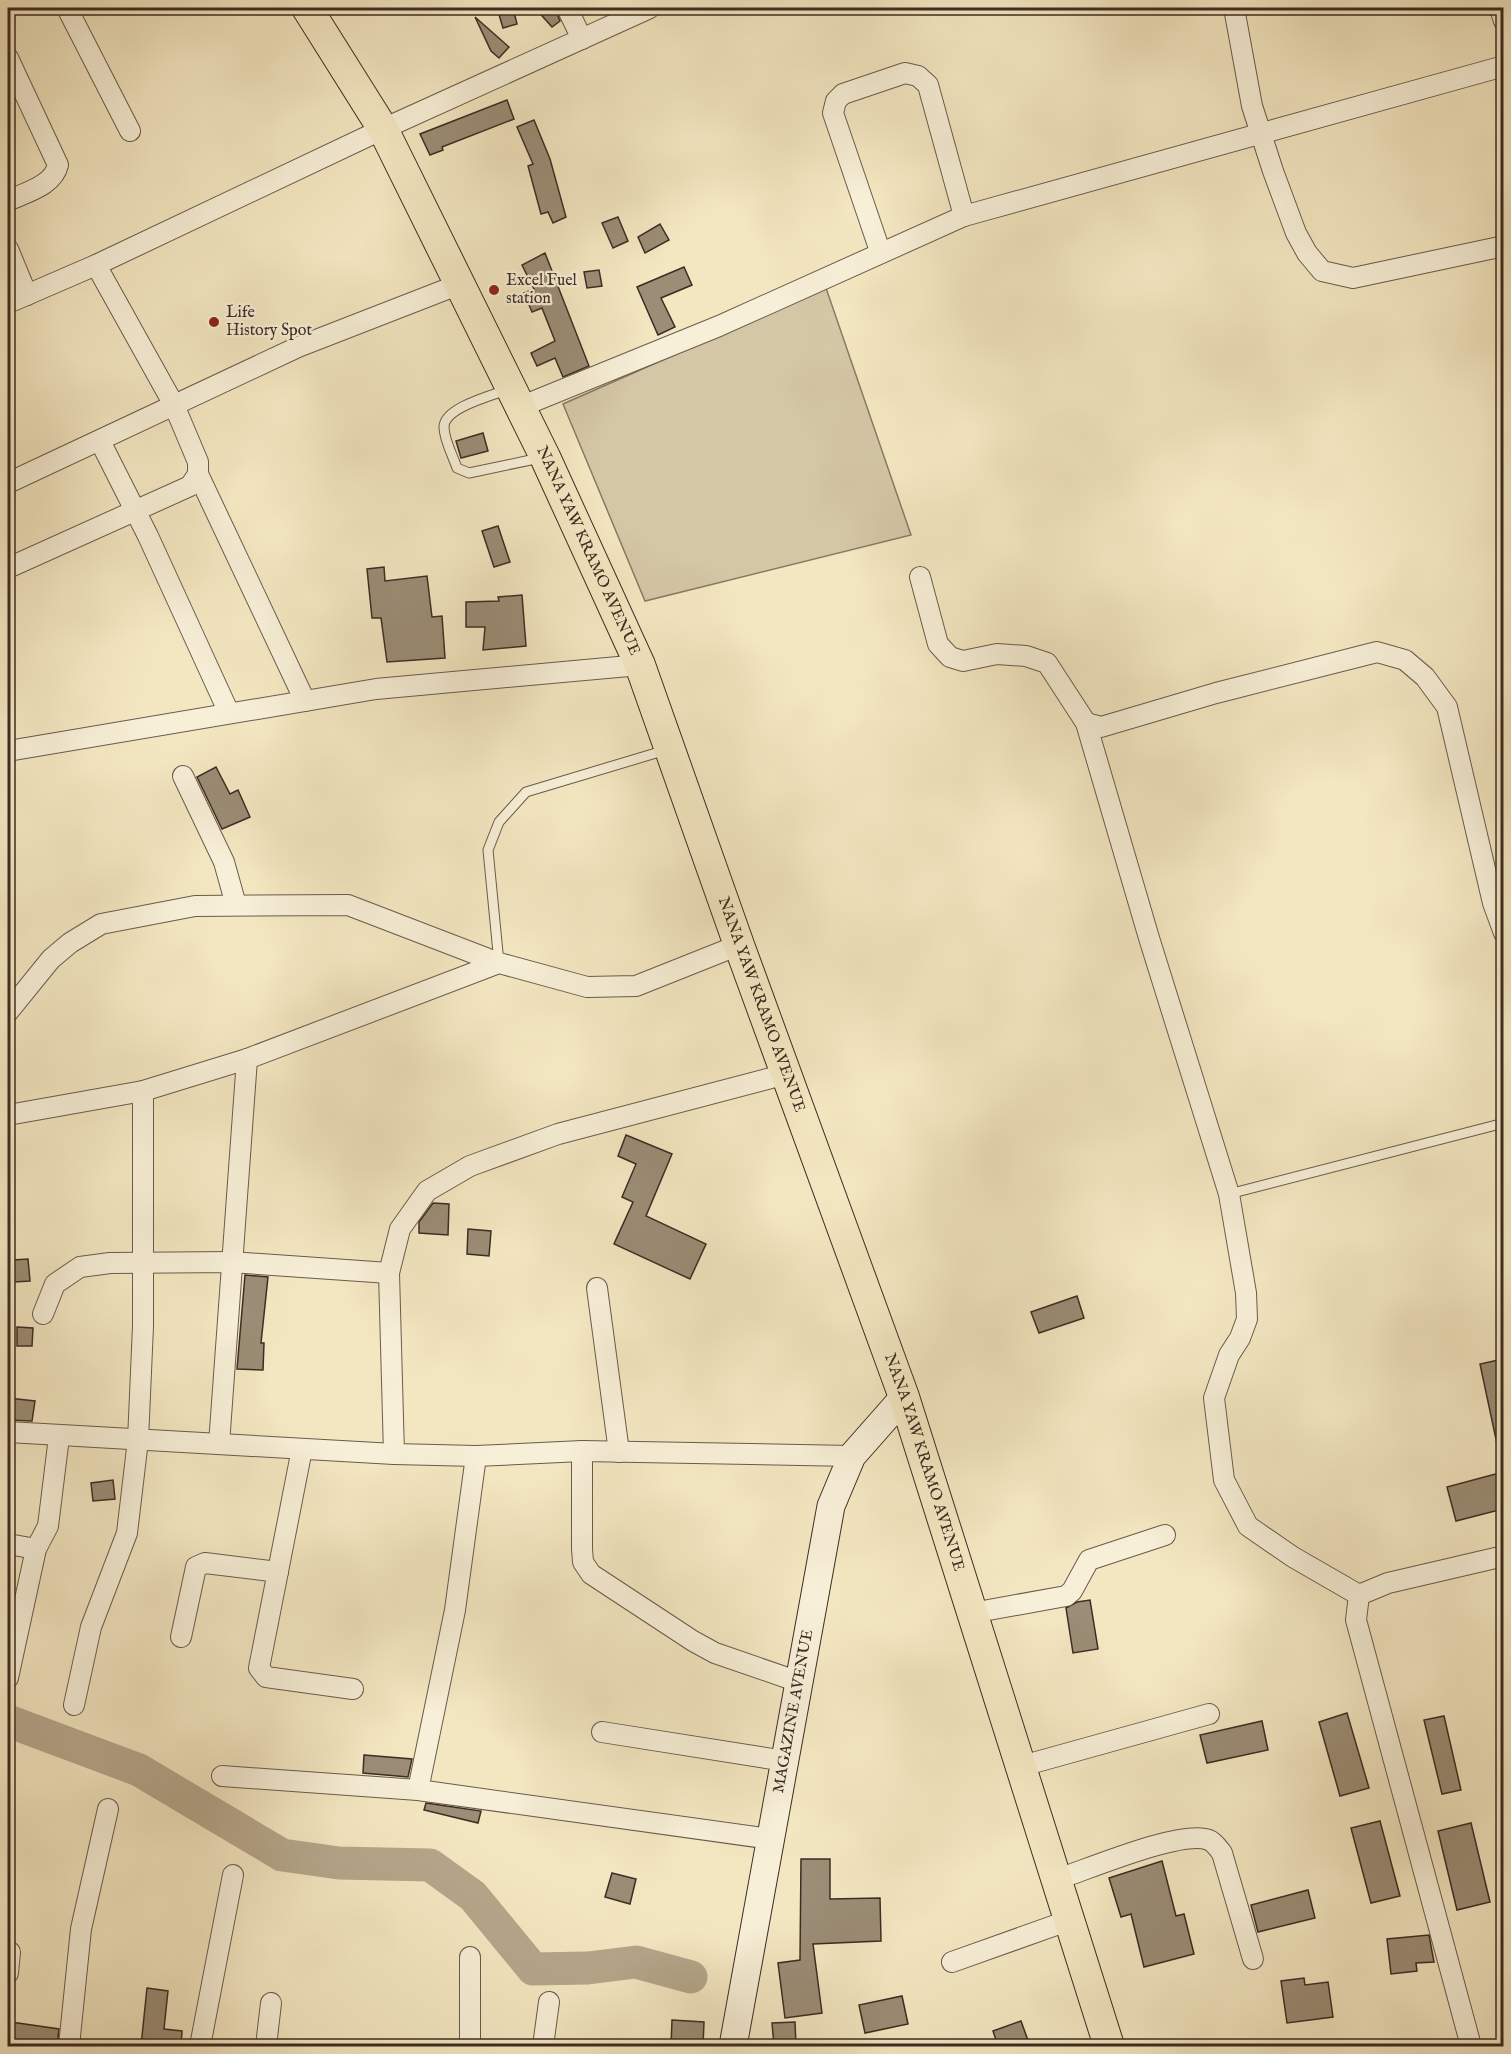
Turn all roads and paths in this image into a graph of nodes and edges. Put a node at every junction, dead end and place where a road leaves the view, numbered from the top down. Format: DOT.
graph roads {
  1 [pos="67,8"];
  2 [pos="307,8"];
  3 [pos="567,8"];
  4 [pos="651,8"];
  5 [pos="1234,8"];
  6 [pos="1500,8"];
  7 [pos="1503,21"];
  8 [pos="582,39"];
  9 [pos="8,58"];
  10 [pos="1503,66"];
  11 [pos="383,129"];
  12 [pos="130,131"];
  13 [pos="1261,134"];
  14 [pos="8,201"];
  15 [pos="964,216"];
  16 [pos="1503,246"];
  17 [pos="8,249"];
  18 [pos="880,251"];
  19 [pos="96,265"];
  20 [pos="460,284"];
  21 [pos="27,295"];
  22 [pos="8,303"];
  23 [pos="516,398"];
  24 [pos="174,405"];
  25 [pos="100,441"];
  26 [pos="545,457"];
  27 [pos="198,474"];
  28 [pos="8,483"];
  29 [pos="135,510"];
  30 [pos="8,568"];
  31 [pos="920,576"];
  32 [pos="640,665"];
  33 [pos="305,701"];
  34 [pos="229,713"];
  35 [pos="1086,723"];
  36 [pos="669,749"];
  37 [pos="8,751"];
  38 [pos="183,776"];
  39 [pos="236,905"];
  40 [pos="1503,933"];
  41 [pos="739,945"];
  42 [pos="499,963"];
  43 [pos="8,1012"];
  44 [pos="247,1059"];
  45 [pos="786,1074"];
  46 [pos="143,1091"];
  47 [pos="9,1110"];
  48 [pos="1503,1123"];
  49 [pos="1229,1194"];
  50 [pos="143,1262"];
  51 [pos="231,1262"];
  52 [pos="388,1273"];
  53 [pos="597,1288"];
  54 [pos="43,1314"];
  55 [pos="904,1397"];
  56 [pos="8,1432"];
  57 [pos="59,1437"];
  58 [pos="138,1440"];
  59 [pos="219,1444"];
  60 [pos="302,1449"];
  61 [pos="582,1451"];
  62 [pos="619,1452"];
  63 [pos="394,1454"];
  64 [pos="476,1456"];
  65 [pos="852,1456"];
  66 [pos="1165,1535"];
  67 [pos="8,1544"];
  68 [pos="36,1549"];
  69 [pos="1503,1556"];
  70 [pos="278,1572"];
  71 [pos="1359,1595"];
  72 [pos="972,1613"];
  73 [pos="181,1637"];
  74 [pos="8,1677"];
  75 [pos="799,1682"];
  76 [pos="353,1689"];
  77 [pos="74,1705"];
  78 [pos="1209,1714"];
  79 [pos="602,1732"];
  80 [pos="785,1761"];
  81 [pos="1022,1766"];
  82 [pos="222,1776"];
  83 [pos="418,1790"];
  84 [pos="108,1809"];
  85 [pos="771,1839"];
  86 [pos="233,1875"];
  87 [pos="1058,1879"];
  88 [pos="1070,1920"];
  89 [pos="10,1952"];
  90 [pos="470,1958"];
  91 [pos="1252,1959"];
  92 [pos="952,1962"];
  93 [pos="8,1973"];
  94 [pos="549,2002"];
  95 [pos="271,2003"];
  96 [pos="69,2046"];
  97 [pos="201,2046"];
  98 [pos="266,2046"];
  99 [pos="470,2046"];
  100 [pos="543,2046"];
  101 [pos="733,2046"];
  102 [pos="1109,2046"];
  103 [pos="1471,2046"];
  1 -- 12 [label="street"];
  2 -- 11 [label="main road, NANA YAW KRAMO AVENUE"];
  3 -- 8 [label="street"];
  4 -- 8 [label="street"];
  5 -- 13 [label="street"];
  6 -- 7 [label="street"];
  8 -- 11 [label="street"];
  9 -- 14 [label="street"];
  10 -- 13 [label="street"];
  11 -- 19 [label="street"];
  11 -- 20 [label="main road, NANA YAW KRAMO AVENUE"];
  13 -- 15 [label="street"];
  13 -- 16 [label="street"];
  15 -- 18 [label="street"];
  15 -- 18 [label="street"];
  17 -- 21 [label="street"];
  18 -- 23 [label="street"];
  19 -- 21 [label="street"];
  19 -- 24 [label="street"];
  20 -- 23 [label="main road, NANA YAW KRAMO AVENUE"];
  20 -- 24 [label="street"];
  21 -- 22 [label="street"];
  23 -- 26 [label="main road, NANA YAW KRAMO AVENUE"];
  23 -- 26 [label="lane"];
  24 -- 25 [label="street"];
  24 -- 27 [label="street"];
  25 -- 28 [label="street"];
  25 -- 29 [label="street"];
  26 -- 32 [label="main road, NANA YAW KRAMO AVENUE"];
  27 -- 29 [label="street"];
  27 -- 33 [label="street"];
  29 -- 30 [label="street"];
  29 -- 34 [label="street"];
  31 -- 35 [label="street"];
  32 -- 33 [label="street"];
  32 -- 36 [label="main road, NANA YAW KRAMO AVENUE"];
  33 -- 34 [label="street"];
  34 -- 37 [label="street"];
  35 -- 40 [label="street"];
  35 -- 49 [label="street"];
  36 -- 41 [label="main road, NANA YAW KRAMO AVENUE"];
  36 -- 42 [label="lane"];
  38 -- 39 [label="street"];
  39 -- 42 [label="street"];
  39 -- 43 [label="street"];
  41 -- 42 [label="street"];
  41 -- 45 [label="main road, NANA YAW KRAMO AVENUE"];
  42 -- 44 [label="street"];
  44 -- 46 [label="street"];
  44 -- 51 [label="street"];
  45 -- 52 [label="street"];
  45 -- 55 [label="main road, NANA YAW KRAMO AVENUE"];
  46 -- 47 [label="street"];
  46 -- 50 [label="street"];
  48 -- 49 [label="lane"];
  49 -- 71 [label="street"];
  50 -- 51 [label="street"];
  50 -- 54 [label="street"];
  50 -- 58 [label="street"];
  51 -- 52 [label="street"];
  51 -- 59 [label="street"];
  52 -- 63 [label="street"];
  53 -- 62 [label="street"];
  55 -- 65 [label="street, MAGAZINE AVENUE"];
  55 -- 72 [label="main road, NANA YAW KRAMO AVENUE"];
  56 -- 57 [label="street"];
  57 -- 58 [label="street"];
  57 -- 68 [label="street"];
  58 -- 59 [label="street"];
  58 -- 77 [label="street"];
  59 -- 60 [label="street"];
  60 -- 63 [label="street"];
  60 -- 70 [label="street"];
  61 -- 62 [label="street"];
  61 -- 64 [label="street"];
  61 -- 75 [label="street"];
  62 -- 65 [label="street"];
  63 -- 64 [label="street"];
  64 -- 83 [label="street"];
  65 -- 75 [label="street, MAGAZINE AVENUE"];
  66 -- 72 [label="street"];
  67 -- 68 [label="street"];
  68 -- 74 [label="street"];
  69 -- 71 [label="street"];
  70 -- 73 [label="street"];
  70 -- 76 [label="street"];
  71 -- 103 [label="street"];
  72 -- 81 [label="main road, NANA YAW KRAMO AVENUE"];
  75 -- 80 [label="street, MAGAZINE AVENUE"];
  78 -- 81 [label="street"];
  79 -- 80 [label="street"];
  80 -- 85 [label="street, MAGAZINE AVENUE"];
  81 -- 87 [label="main road, NANA YAW KRAMO AVENUE"];
  82 -- 83 [label="street"];
  83 -- 85 [label="street"];
  84 -- 96 [label="street"];
  85 -- 101 [label="street, MAGAZINE AVENUE"];
  86 -- 97 [label="street"];
  87 -- 88 [label="main road, NANA YAW KRAMO AVENUE"];
  87 -- 91 [label="street"];
  88 -- 92 [label="street"];
  88 -- 102 [label="main road, NANA YAW KRAMO AVENUE"];
  89 -- 93 [label="street"];
  90 -- 99 [label="street"];
  94 -- 100 [label="street"];
  95 -- 98 [label="street"];
}
